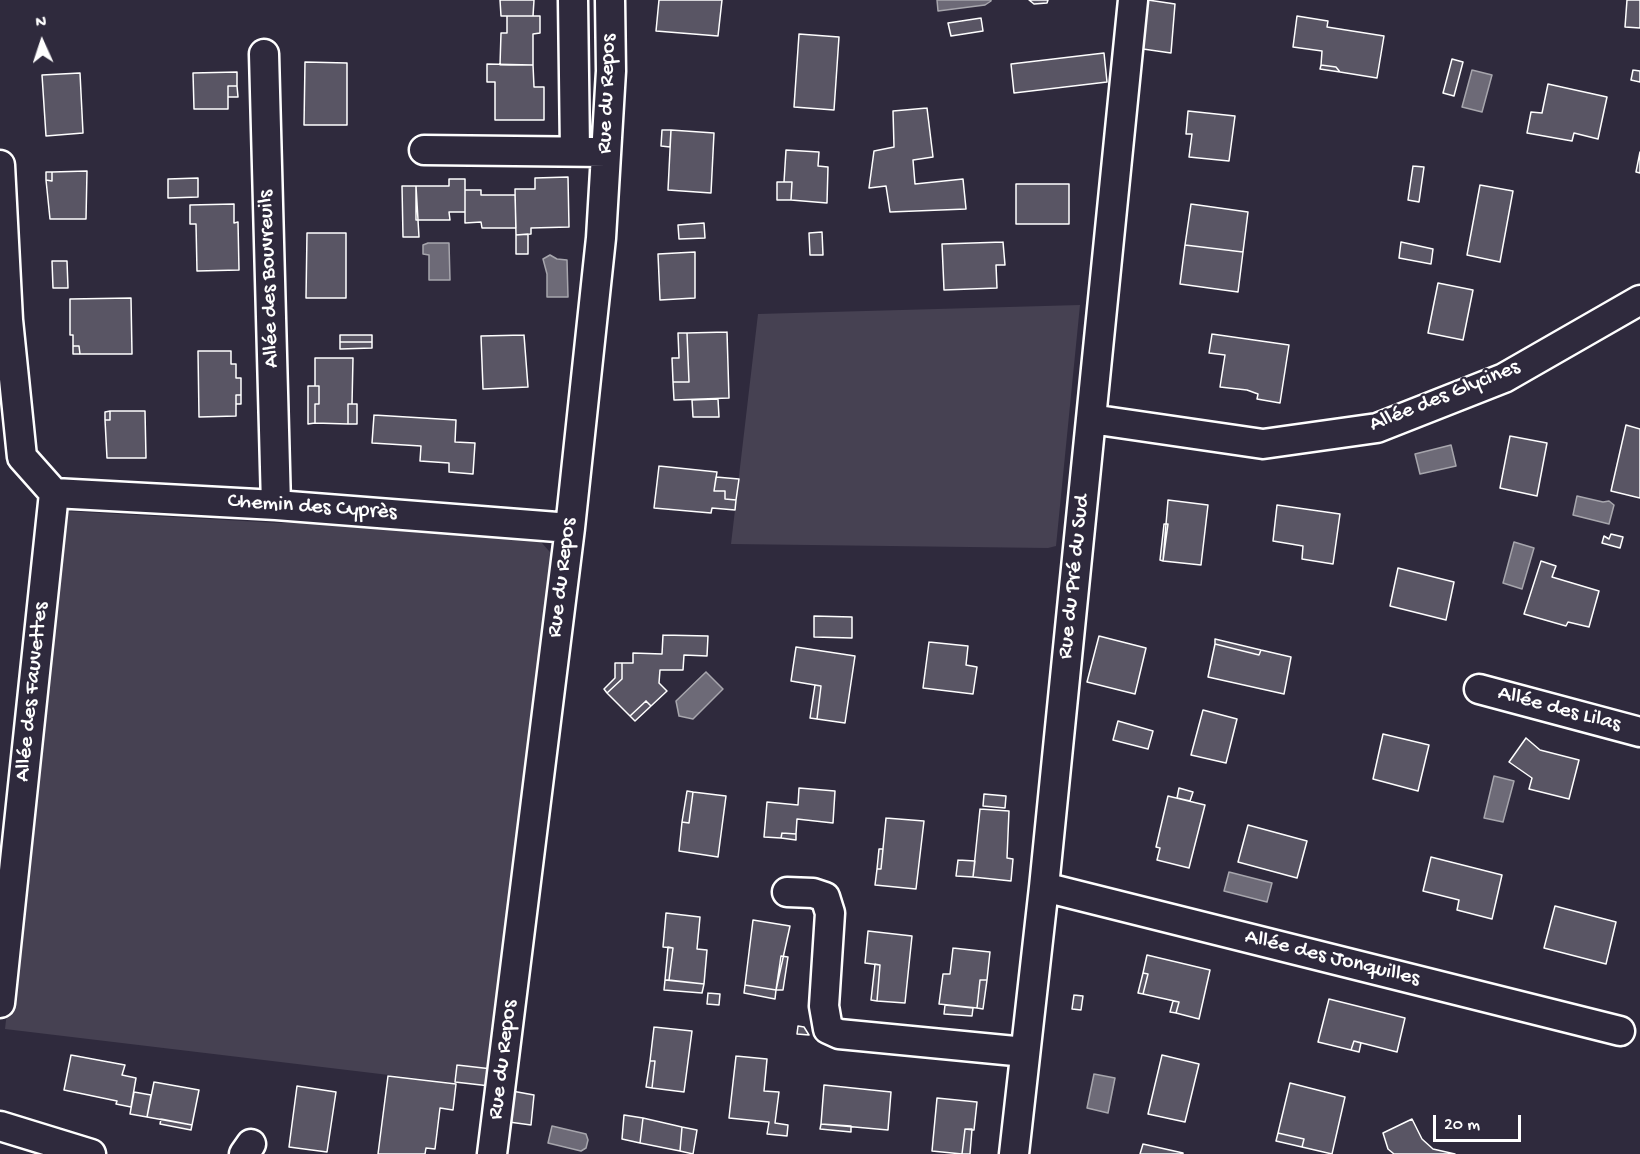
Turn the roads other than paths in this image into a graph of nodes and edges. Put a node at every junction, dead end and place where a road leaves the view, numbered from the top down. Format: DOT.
graph roads {
  1 [pos="573,0"];
  2 [pos="610,0"];
  3 [pos="1133,0"];
  4 [pos="264,54"];
  5 [pos="424,150"];
  6 [pos="575,150"];
  7 [pos="606,152"];
  8 [pos="0,165"];
  9 [pos="1640,300"];
  10 [pos="4,320"];
  11 [pos="1091,419"];
  12 [pos="54,493"];
  13 [pos="276,505"];
  14 [pos="570,528"];
  15 [pos="1479,688"];
  16 [pos="1640,732"];
  17 [pos="1044,887"];
  18 [pos="6,891"];
  19 [pos="788,892"];
  20 [pos="0,1003"];
  21 [pos="1620,1031"];
  22 [pos="1025,1052"];
  23 [pos="0,1126"];
  24 [pos="91,1154"];
  25 [pos="492,1154"];
  26 [pos="1014,1154"];
  1 -- 6 [label="street"];
  2 -- 7 [label="street, Rue du Repos"];
  3 -- 11 [label="street, Rue du Pré du Sud"];
  4 -- 13 [label="street, Allée des Bouvreuils"];
  5 -- 6 [label="street"];
  6 -- 7 [label="street"];
  7 -- 14 [label="street, Rue du Repos"];
  8 -- 10 [label="street"];
  9 -- 11 [label="street, Allée des Glycines"];
  10 -- 12 [label="street"];
  11 -- 17 [label="street, Rue du Pré du Sud"];
  12 -- 13 [label="street, Chemin des Cyprès"];
  12 -- 18 [label="street, Allée des Fauvettes"];
  13 -- 14 [label="street, Chemin des Cyprès"];
  14 -- 25 [label="street, Rue du Repos"];
  15 -- 16 [label="street, Allée des Lilas"];
  17 -- 21 [label="street, Allée des Jonquilles"];
  17 -- 22 [label="street, Rue du Pré du Sud"];
  18 -- 20 [label="street, Allée des Fauvettes"];
  19 -- 22 [label="street"];
  22 -- 26 [label="street, Rue du Pré du Sud"];
  23 -- 24 [label="street"];
}
